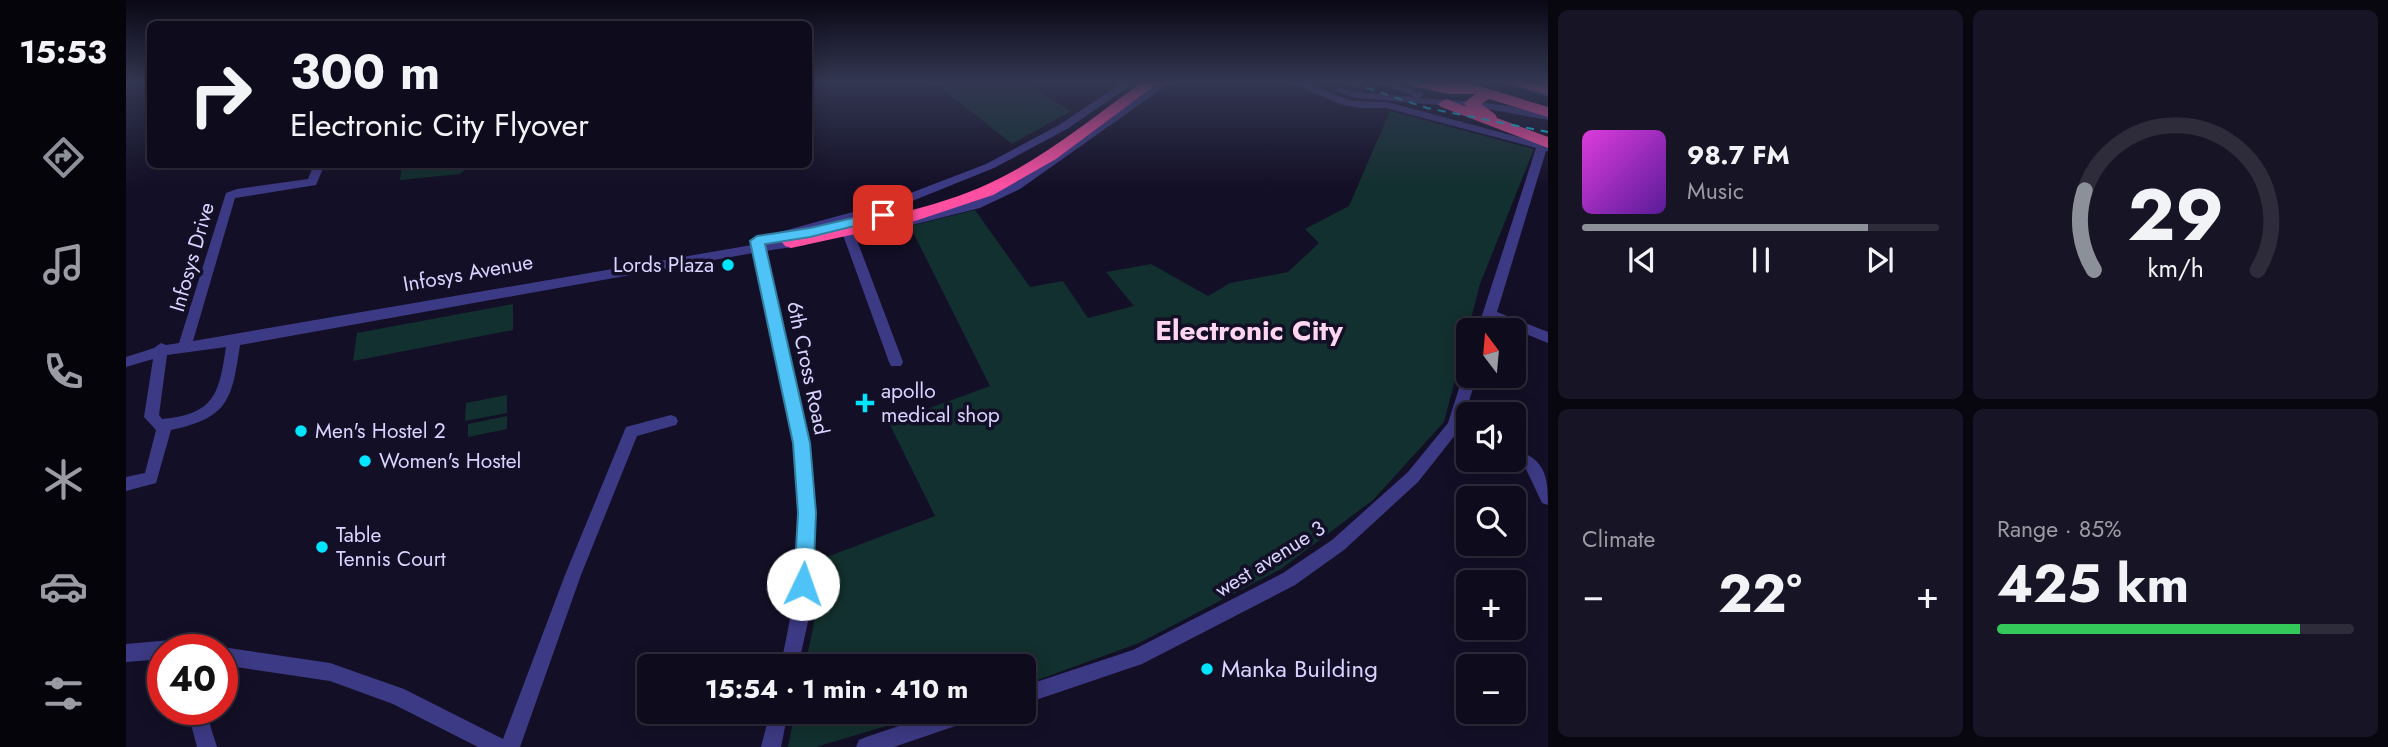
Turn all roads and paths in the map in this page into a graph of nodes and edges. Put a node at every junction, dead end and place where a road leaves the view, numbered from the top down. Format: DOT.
graph roads {
  1 [pos="1077,118"];
  2 [pos="1088,118"];
  3 [pos="1101,118"];
  4 [pos="1116,118"];
  5 [pos="1440,118"];
  6 [pos="1497,118"];
  7 [pos="1546,144"];
  8 [pos="318,168"];
  9 [pos="849,235"];
  10 [pos="790,238"];
  11 [pos="757,244"];
  12 [pos="672,259"];
  13 [pos="1489,314"];
  14 [pos="1488,318"];
  15 [pos="1548,338"];
  16 [pos="234,341"];
  17 [pos="186,345"];
  18 [pos="160,350"];
  19 [pos="126,360"];
  20 [pos="896,362"];
  21 [pos="671,421"];
  22 [pos="165,425"];
  23 [pos="1456,435"];
  24 [pos="1526,461"];
  25 [pos="126,484"];
  26 [pos="1548,498"];
  27 [pos="147,651"];
  28 [pos="126,653"];
  29 [pos="792,654"];
  30 [pos="238,658"];
  31 [pos="1036,691"];
  32 [pos="776,724"];
  33 [pos="934,724"];
  34 [pos="201,725"];
  35 [pos="207,747"];
  36 [pos="498,747"];
  37 [pos="510,747"];
  38 [pos="771,747"];
  39 [pos="866,747"];
  1 -- 10 [label="street"];
  2 -- 10 [label="highway"];
  3 -- 10 [label="highway"];
  4 -- 9 [label="street"];
  5 -- 7 [label="street"];
  6 -- 7 [label="highway"];
  7 -- 13 [label="street"];
  8 -- 17 [label="street, Infosys Drive"];
  9 -- 10 [label="street"];
  9 -- 20 [label="street"];
  10 -- 11 [label="street, Infosys Avenue"];
  11 -- 12 [label="street, Infosys Avenue"];
  11 -- 29 [label="street, 6th Cross Road"];
  12 -- 16 [label="street, Infosys Avenue"];
  12 -- 17 [label="street, Infosys Avenue"];
  13 -- 14 [label="street"];
  13 -- 15 [label="street"];
  16 -- 17 [label="street, Infosys Avenue"];
  16 -- 22 [label="street"];
  17 -- 18 [label="street"];
  18 -- 19 [label="street"];
  18 -- 22 [label="street"];
  21 -- 37 [label="street"];
  22 -- 25 [label="street"];
  23 -- 31 [label="street, west avenue 3"];
  24 -- 26 [label="street"];
  27 -- 28 [label="street"];
  30 -- 36 [label="street"];
  32 -- 38 [label="street"];
  33 -- 39 [label="street"];
  34 -- 35 [label="street"];
}
